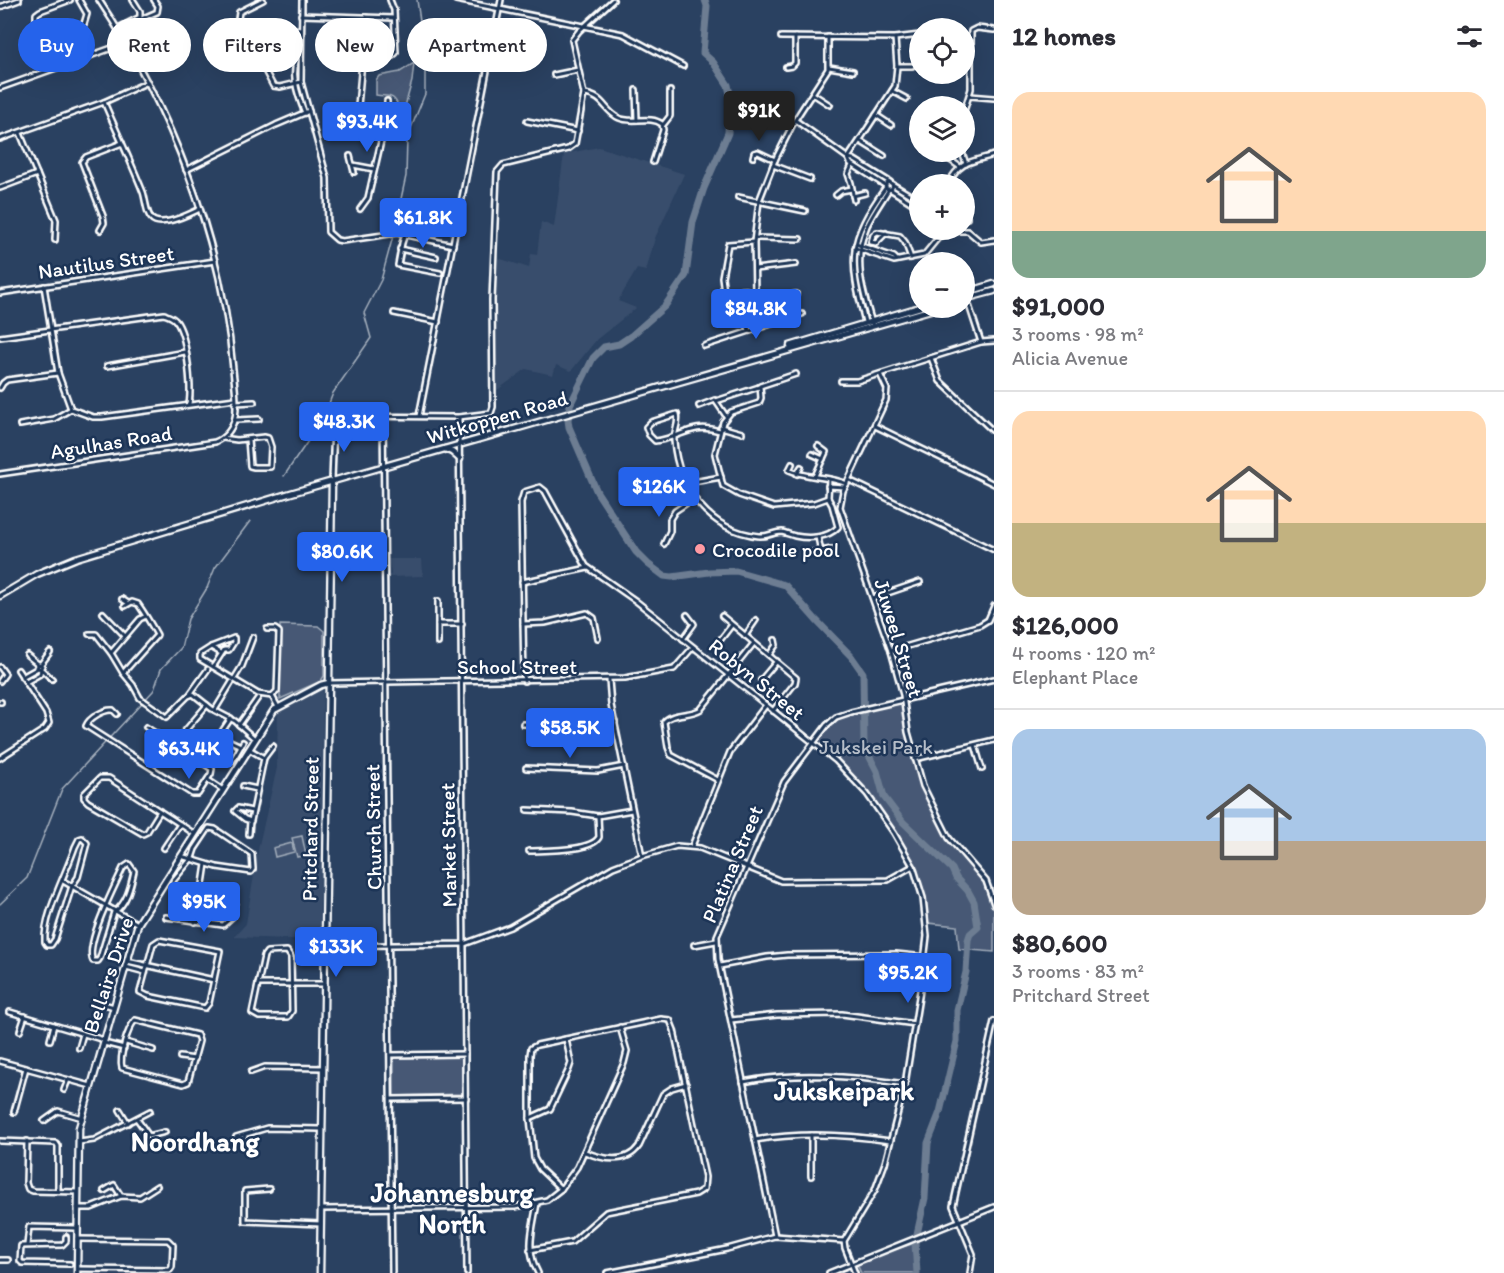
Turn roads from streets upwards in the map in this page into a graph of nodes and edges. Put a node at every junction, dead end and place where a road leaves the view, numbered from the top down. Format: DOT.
graph roads {
  1 [pos="19,0"];
  2 [pos="70,0"];
  3 [pos="79,0"];
  4 [pos="99,0"];
  5 [pos="133,0"];
  6 [pos="154,0"];
  7 [pos="263,0"];
  8 [pos="302,0"];
  9 [pos="390,0"];
  10 [pos="456,0"];
  11 [pos="501,0"];
  12 [pos="613,0"];
  13 [pos="0,7"];
  14 [pos="500,9"];
  15 [pos="301,15"];
  16 [pos="366,17"];
  17 [pos="111,18"];
  18 [pos="139,18"];
  19 [pos="142,18"];
  20 [pos="394,18"];
  21 [pos="498,18"];
  22 [pos="585,25"];
  23 [pos="395,28"];
  24 [pos="994,30"];
  25 [pos="909,36"];
  26 [pos="781,37"];
  27 [pos="795,37"];
  28 [pos="828,37"];
  29 [pos="895,38"];
  30 [pos="107,50"];
  31 [pos="395,55"];
  32 [pos="683,66"];
  33 [pos="829,66"];
  34 [pos="897,66"];
  35 [pos="909,66"];
  36 [pos="786,67"];
  37 [pos="578,70"];
  38 [pos="853,71"];
  39 [pos="142,72"];
  40 [pos="296,72"];
  41 [pos="301,72"];
  42 [pos="361,72"];
  43 [pos="487,72"];
  44 [pos="554,75"];
  45 [pos="148,82"];
  46 [pos="301,82"];
  47 [pos="295,83"];
  48 [pos="0,88"];
  49 [pos="636,90"];
  50 [pos="670,91"];
  51 [pos="892,91"];
  52 [pos="584,94"];
  53 [pos="813,94"];
  54 [pos="970,96"];
  55 [pos="975,96"];
  56 [pos="994,98"];
  57 [pos="907,99"];
  58 [pos="387,101"];
  59 [pos="105,102"];
  60 [pos="830,105"];
  61 [pos="307,112"];
  62 [pos="876,115"];
  63 [pos="637,120"];
  64 [pos="795,120"];
  65 [pos="527,121"];
  66 [pos="891,124"];
  67 [pos="663,125"];
  68 [pos="578,130"];
  69 [pos="20,132"];
  70 [pos="0,139"];
  71 [pos="381,139"];
  72 [pos="859,141"];
  73 [pos="122,143"];
  74 [pos="994,155"];
  75 [pos="351,156"];
  76 [pos="884,156"];
  77 [pos="753,157"];
  78 [pos="848,158"];
  79 [pos="775,160"];
  80 [pos="653,162"];
  81 [pos="954,162"];
  82 [pos="966,164"];
  83 [pos="353,165"];
  84 [pos="773,165"];
  85 [pos="852,165"];
  86 [pos="960,166"];
  87 [pos="186,170"];
  88 [pos="374,170"];
  89 [pos="870,170"];
  90 [pos="354,172"];
  91 [pos="37,174"];
  92 [pos="868,174"];
  93 [pos="955,174"];
  94 [pos="810,179"];
  95 [pos="891,183"];
  96 [pos="0,188"];
  97 [pos="888,188"];
  98 [pos="852,189"];
  99 [pos="865,193"];
  100 [pos="909,194"];
  101 [pos="836,195"];
  102 [pos="738,197"];
  103 [pos="906,199"];
  104 [pos="759,201"];
  105 [pos="909,201"];
  106 [pos="201,209"];
  107 [pos="360,209"];
  108 [pos="805,211"];
  109 [pos="873,211"];
  110 [pos="451,226"];
  111 [pos="100,230"];
  112 [pos="886,233"];
  113 [pos="404,234"];
  114 [pos="800,239"];
  115 [pos="55,240"];
  116 [pos="754,240"];
  117 [pos="994,240"];
  118 [pos="453,245"];
  119 [pos="855,246"];
  120 [pos="860,248"];
  121 [pos="400,249"];
  122 [pos="926,252"];
  123 [pos="909,253"];
  124 [pos="436,256"];
  125 [pos="909,258"];
  126 [pos="216,261"];
  127 [pos="796,264"];
  128 [pos="755,269"];
  129 [pos="440,273"];
  130 [pos="994,284"];
  131 [pos="45,286"];
  132 [pos="755,291"];
  133 [pos="994,291"];
  134 [pos="975,292"];
  135 [pos="0,293"];
  136 [pos="796,294"];
  137 [pos="975,294"];
  138 [pos="784,298"];
  139 [pos="744,310"];
  140 [pos="909,311"];
  141 [pos="394,313"];
  142 [pos="802,314"];
  143 [pos="721,315"];
  144 [pos="909,315"];
  145 [pos="789,318"];
  146 [pos="973,318"];
  147 [pos="438,322"];
  148 [pos="869,325"];
  149 [pos="52,329"];
  150 [pos="749,331"];
  151 [pos="0,336"];
  152 [pos="994,341"];
  153 [pos="981,342"];
  154 [pos="704,346"];
  155 [pos="186,352"];
  156 [pos="931,358"];
  157 [pos="107,366"];
  158 [pos="58,374"];
  159 [pos="796,374"];
  160 [pos="880,374"];
  161 [pos="841,381"];
  162 [pos="759,387"];
  163 [pos="0,388"];
  164 [pos="235,401"];
  165 [pos="716,401"];
  166 [pos="254,402"];
  167 [pos="189,404"];
  168 [pos="699,406"];
  169 [pos="71,410"];
  170 [pos="419,416"];
  171 [pos="726,416"];
  172 [pos="383,417"];
  173 [pos="459,417"];
  174 [pos="259,419"];
  175 [pos="236,420"];
  176 [pos="20,425"];
  177 [pos="875,426"];
  178 [pos="721,429"];
  179 [pos="994,432"];
  180 [pos="742,433"];
  181 [pos="224,437"];
  182 [pos="673,438"];
  183 [pos="248,439"];
  184 [pos="460,445"];
  185 [pos="818,446"];
  186 [pos="445,449"];
  187 [pos="812,454"];
  188 [pos="460,459"];
  189 [pos="823,459"];
  190 [pos="792,464"];
  191 [pos="384,467"];
  192 [pos="801,467"];
  193 [pos="0,474"];
  194 [pos="797,474"];
  195 [pos="815,476"];
  196 [pos="721,477"];
  197 [pos="829,479"];
  198 [pos="332,482"];
  199 [pos="686,483"];
  200 [pos="994,484"];
  201 [pos="828,486"];
  202 [pos="846,486"];
  203 [pos="828,498"];
  204 [pos="693,499"];
  205 [pos="818,537"];
  206 [pos="664,544"];
  207 [pos="832,549"];
  208 [pos="994,550"];
  209 [pos="821,552"];
  210 [pos="810,553"];
  211 [pos="588,568"];
  212 [pos="522,582"];
  213 [pos="920,582"];
  214 [pos="0,596"];
  215 [pos="873,598"];
  216 [pos="122,599"];
  217 [pos="438,601"];
  218 [pos="994,606"];
  219 [pos="104,613"];
  220 [pos="687,615"];
  221 [pos="722,616"];
  222 [pos="144,617"];
  223 [pos="756,620"];
  224 [pos="438,624"];
  225 [pos="462,624"];
  226 [pos="523,624"];
  227 [pos="731,626"];
  228 [pos="267,629"];
  229 [pos="89,634"];
  230 [pos="125,636"];
  231 [pos="745,636"];
  232 [pos="253,637"];
  233 [pos="598,638"];
  234 [pos="683,639"];
  235 [pos="775,640"];
  236 [pos="438,643"];
  237 [pos="754,643"];
  238 [pos="717,644"];
  239 [pos="211,647"];
  240 [pos="693,647"];
  241 [pos="891,651"];
  242 [pos="50,652"];
  243 [pos="111,652"];
  244 [pos="221,653"];
  245 [pos="27,655"];
  246 [pos="768,655"];
  247 [pos="777,661"];
  248 [pos="39,666"];
  249 [pos="0,667"];
  250 [pos="213,667"];
  251 [pos="208,669"];
  252 [pos="18,670"];
  253 [pos="123,673"];
  254 [pos="728,676"];
  255 [pos="22,677"];
  256 [pos="52,679"];
  257 [pos="609,680"];
  258 [pos="761,680"];
  259 [pos="994,680"];
  260 [pos="0,681"];
  261 [pos="233,681"];
  262 [pos="461,681"];
  263 [pos="524,681"];
  264 [pos="26,682"];
  265 [pos="387,682"];
  266 [pos="329,683"];
  267 [pos="190,694"];
  268 [pos="272,696"];
  269 [pos="258,698"];
  270 [pos="904,700"];
  271 [pos="207,705"];
  272 [pos="766,705"];
  273 [pos="278,706"];
  274 [pos="214,710"];
  275 [pos="772,711"];
  276 [pos="117,714"];
  277 [pos="231,718"];
  278 [pos="615,722"];
  279 [pos="523,724"];
  280 [pos="239,725"];
  281 [pos="146,727"];
  282 [pos="184,732"];
  283 [pos="219,736"];
  284 [pos="255,739"];
  285 [pos="994,740"];
  286 [pos="243,742"];
  287 [pos="814,743"];
  288 [pos="975,744"];
  289 [pos="241,746"];
  290 [pos="273,746"];
  291 [pos="211,748"];
  292 [pos="249,749"];
  293 [pos="0,758"];
  294 [pos="264,758"];
  295 [pos="915,759"];
  296 [pos="233,760"];
  297 [pos="624,766"];
  298 [pos="526,768"];
  299 [pos="982,769"];
  300 [pos="208,780"];
  301 [pos="718,780"];
  302 [pos="243,786"];
  303 [pos="257,789"];
  304 [pos="223,790"];
  305 [pos="527,810"];
  306 [pos="633,810"];
  307 [pos="159,811"];
  308 [pos="252,811"];
  309 [pos="598,816"];
  310 [pos="250,821"];
  311 [pos="180,824"];
  312 [pos="195,834"];
  313 [pos="249,834"];
  314 [pos="692,846"];
  315 [pos="164,848"];
  316 [pos="529,851"];
  317 [pos="181,856"];
  318 [pos="642,856"];
  319 [pos="192,858"];
  320 [pos="206,864"];
  321 [pos="913,866"];
  322 [pos="746,868"];
  323 [pos="63,881"];
  324 [pos="72,886"];
  325 [pos="201,891"];
  326 [pos="235,902"];
  327 [pos="994,904"];
  328 [pos="106,907"];
  329 [pos="114,912"];
  330 [pos="232,917"];
  331 [pos="166,918"];
  332 [pos="195,922"];
  333 [pos="138,924"];
  334 [pos="717,940"];
  335 [pos="464,944"];
  336 [pos="694,945"];
  337 [pos="326,946"];
  338 [pos="389,947"];
  339 [pos="925,957"];
  340 [pos="126,964"];
  341 [pos="720,966"];
  342 [pos="146,967"];
  343 [pos="145,972"];
  344 [pos="213,980"];
  345 [pos="258,984"];
  346 [pos="291,984"];
  347 [pos="324,984"];
  348 [pos="104,1004"];
  349 [pos="114,1007"];
  350 [pos="10,1012"];
  351 [pos="25,1016"];
  352 [pos="731,1020"];
  353 [pos="994,1021"];
  354 [pos="915,1024"];
  355 [pos="54,1025"];
  356 [pos="620,1027"];
  357 [pos="20,1031"];
  358 [pos="83,1034"];
  359 [pos="566,1038"];
  360 [pos="50,1040"];
  361 [pos="104,1041"];
  362 [pos="126,1042"];
  363 [pos="989,1045"];
  364 [pos="994,1046"];
  365 [pos="79,1048"];
  366 [pos="124,1048"];
  367 [pos="153,1050"];
  368 [pos="465,1054"];
  369 [pos="390,1055"];
  370 [pos="180,1057"];
  371 [pos="195,1059"];
  372 [pos="0,1060"];
  373 [pos="26,1068"];
  374 [pos="323,1068"];
  375 [pos="251,1071"];
  376 [pos="68,1080"];
  377 [pos="743,1082"];
  378 [pos="686,1084"];
  379 [pos="905,1084"];
  380 [pos="91,1086"];
  381 [pos="64,1090"];
  382 [pos="466,1098"];
  383 [pos="391,1099"];
  384 [pos="120,1110"];
  385 [pos="150,1111"];
  386 [pos="14,1112"];
  387 [pos="82,1118"];
  388 [pos="530,1118"];
  389 [pos="137,1119"];
  390 [pos="44,1121"];
  391 [pos="128,1123"];
  392 [pos="321,1129"];
  393 [pos="165,1132"];
  394 [pos="811,1135"];
  395 [pos="245,1136"];
  396 [pos="756,1140"];
  397 [pos="0,1141"];
  398 [pos="27,1141"];
  399 [pos="890,1141"];
  400 [pos="79,1142"];
  401 [pos="585,1152"];
  402 [pos="811,1176"];
  403 [pos="157,1186"];
  404 [pos="268,1189"];
  405 [pos="561,1189"];
  406 [pos="58,1191"];
  407 [pos="105,1191"];
  408 [pos="78,1192"];
  409 [pos="121,1196"];
  410 [pos="537,1203"];
  411 [pos="77,1208"];
  412 [pos="391,1208"];
  413 [pos="466,1208"];
  414 [pos="994,1208"];
  415 [pos="321,1209"];
  416 [pos="959,1222"];
  417 [pos="321,1224"];
  418 [pos="77,1228"];
  419 [pos="775,1236"];
  420 [pos="66,1237"];
  421 [pos="77,1239"];
  422 [pos="844,1240"];
  423 [pos="27,1245"];
  424 [pos="530,1250"];
  425 [pos="0,1260"];
  426 [pos="8,1260"];
  427 [pos="70,1264"];
  428 [pos="851,1264"];
  429 [pos="77,1271"];
  430 [pos="624,1271"];
  431 [pos="320,1273"];
  432 [pos="392,1273"];
  433 [pos="467,1273"];
  434 [pos="538,1273"];
  435 [pos="607,1273"];
  436 [pos="829,1273"];
  437 [pos="855,1273"];
  438 [pos="970,1273"];
  1 -- 13 [label="street"];
  2 -- 3 [label="street"];
  4 -- 17 [label="street"];
  5 -- 18 [label="street"];
  6 -- 19 [label="street"];
  7 -- 47 [label="street"];
  8 -- 15 [label="street"];
  9 -- 20 [label="street"];
  10 -- 14 [label="street"];
  11 -- 14 [label="street"];
  12 -- 22 [label="street"];
  14 -- 21 [label="street"];
  14 -- 22 [label="street"];
  15 -- 16 [label="street"];
  16 -- 20 [label="street"];
  22 -- 32 [label="street"];
  22 -- 37 [label="street"];
  23 -- 31 [label="street"];
  24 -- 54 [label="street"];
  25 -- 29 [label="street"];
  26 -- 27 [label="street"];
  27 -- 28 [label="street"];
  27 -- 36 [label="street"];
  28 -- 29 [label="street"];
  28 -- 33 [label="street"];
  29 -- 34 [label="street"];
  30 -- 48 [label="street"];
  33 -- 38 [label="street"];
  33 -- 53 [label="street"];
  34 -- 35 [label="street"];
  34 -- 51 [label="street"];
  37 -- 44 [label="street"];
  37 -- 52 [label="street"];
  39 -- 45 [label="street"];
  40 -- 47 [label="street"];
  41 -- 46 [label="street"];
  42 -- 71 [label="street"];
  43 -- 118 [label="street"];
  45 -- 59 [label="street"];
  45 -- 87 [label="street"];
  46 -- 47 [label="street"];
  46 -- 61 [label="street"];
  47 -- 61 [label="street"];
  49 -- 63 [label="street"];
  50 -- 67 [label="street"];
  51 -- 57 [label="street"];
  51 -- 62 [label="street"];
  52 -- 63 [label="street"];
  52 -- 68 [label="street"];
  53 -- 60 [label="street"];
  53 -- 64 [label="street"];
  55 -- 56 [label="street"];
  58 -- 71 [label="street"];
  59 -- 69 [label="street"];
  59 -- 73 [label="street"];
  61 -- 87 [label="street"];
  61 -- 113 [label="street"];
  62 -- 66 [label="street"];
  62 -- 72 [label="street"];
  63 -- 67 [label="street"];
  64 -- 78 [label="street"];
  64 -- 79 [label="street"];
  65 -- 68 [label="street"];
  67 -- 80 [label="street"];
  68 -- 173 [label="street"];
  69 -- 70 [label="street"];
  69 -- 91 [label="street"];
  71 -- 88 [label="street"];
  72 -- 76 [label="street"];
  72 -- 78 [label="street"];
  73 -- 106 [label="street"];
  73 -- 111 [label="street"];
  74 -- 82 [label="street"];
  75 -- 83 [label="street"];
  77 -- 79 [label="street"];
  78 -- 85 [label="street"];
  78 -- 89 [label="street"];
  79 -- 84 [label="street"];
  81 -- 86 [label="street"];
  82 -- 86 [label="street"];
  83 -- 88 [label="street"];
  83 -- 90 [label="street"];
  84 -- 94 [label="street"];
  84 -- 104 [label="street"];
  85 -- 92 [label="street"];
  85 -- 98 [label="street"];
  86 -- 93 [label="street"];
  87 -- 106 [label="street"];
  88 -- 107 [label="street"];
  89 -- 92 [label="street"];
  89 -- 95 [label="street"];
  91 -- 96 [label="street"];
  91 -- 115 [label="street"];
  92 -- 97 [label="street"];
  95 -- 97 [label="street"];
  95 -- 100 [label="street"];
  97 -- 103 [label="street"];
  97 -- 109 [label="street"];
  98 -- 99 [label="street"];
  98 -- 101 [label="street"];
  100 -- 103 [label="street"];
  102 -- 104 [label="street"];
  103 -- 105 [label="street"];
  104 -- 108 [label="street"];
  104 -- 116 [label="street"];
  106 -- 126 [label="street"];
  109 -- 119 [label="street"];
  109 -- 120 [label="street"];
  110 -- 113 [label="street"];
  112 -- 112 [label="street"];
  112 -- 123 [label="street"];
  113 -- 118 [label="street"];
  113 -- 121 [label="street"];
  114 -- 116 [label="street"];
  116 -- 128 [label="street"];
  116 -- 132 [label="street"];
  117 -- 122 [label="street"];
  118 -- 147 [label="street"];
  119 -- 120 [label="street"];
  119 -- 148 [label="street"];
  120 -- 125 [label="street"];
  120 -- 148 [label="street"];
  121 -- 124 [label="street"];
  121 -- 129 [label="street"];
  126 -- 131 [label="street, Nautilus Street"];
  126 -- 164 [label="street"];
  127 -- 128 [label="street"];
  128 -- 132 [label="street"];
  130 -- 134 [label="street"];
  131 -- 135 [label="street, Nautilus Street"];
  131 -- 149 [label="street"];
  132 -- 138 [label="street"];
  132 -- 139 [label="street"];
  133 -- 137 [label="street"];
  136 -- 138 [label="street"];
  138 -- 145 [label="street"];
  139 -- 143 [label="street"];
  139 -- 150 [label="street"];
  140 -- 148 [label="street, Witkoppen Road"];
  141 -- 147 [label="street"];
  142 -- 145 [label="street"];
  144 -- 148 [label="street, Witkoppen Road"];
  145 -- 150 [label="street"];
  146 -- 153 [label="street"];
  147 -- 170 [label="street"];
  148 -- 184 [label="street, Witkoppen Road"];
  149 -- 151 [label="street"];
  149 -- 155 [label="street"];
  149 -- 158 [label="street"];
  150 -- 154 [label="street"];
  152 -- 153 [label="street"];
  153 -- 156 [label="street"];
  155 -- 157 [label="street"];
  155 -- 167 [label="street"];
  156 -- 160 [label="street"];
  156 -- 179 [label="street"];
  158 -- 163 [label="street"];
  158 -- 169 [label="street"];
  159 -- 162 [label="street"];
  160 -- 161 [label="street"];
  160 -- 177 [label="street, Juweel Street"];
  162 -- 165 [label="street"];
  162 -- 171 [label="street"];
  164 -- 166 [label="street"];
  164 -- 167 [label="street"];
  164 -- 175 [label="street"];
  165 -- 168 [label="street"];
  165 -- 171 [label="street"];
  167 -- 169 [label="street"];
  169 -- 176 [label="street"];
  170 -- 172 [label="street"];
  170 -- 173 [label="street"];
  171 -- 178 [label="street"];
  172 -- 191 [label="street, Church Street"];
  172 -- 198 [label="street, Pritchard Street"];
  173 -- 184 [label="street, Market Street"];
  174 -- 175 [label="street"];
  175 -- 181 [label="street"];
  177 -- 200 [label="street"];
  177 -- 202 [label="street, Juweel Street"];
  178 -- 180 [label="street"];
  178 -- 182 [label="street"];
  178 -- 196 [label="street"];
  181 -- 183 [label="street, Agulhas Road"];
  181 -- 193 [label="street, Agulhas Road"];
  182 -- 182 [label="street"];
  182 -- 199 [label="street"];
  183 -- 183 [label="street, Agulhas Road"];
  184 -- 186 [label="street, Witkoppen Road"];
  184 -- 188 [label="street, Market Street"];
  185 -- 189 [label="street"];
  186 -- 188 [label="street"];
  186 -- 191 [label="street, Witkoppen Road"];
  187 -- 189 [label="street"];
  188 -- 225 [label="street, Market Street"];
  189 -- 195 [label="street"];
  190 -- 194 [label="street"];
  191 -- 198 [label="street, Witkoppen Road"];
  191 -- 265 [label="street, Church Street"];
  192 -- 194 [label="street"];
  194 -- 195 [label="street"];
  195 -- 197 [label="street"];
  196 -- 199 [label="street"];
  196 -- 203 [label="street"];
  197 -- 201 [label="street"];
  197 -- 202 [label="street"];
  198 -- 214 [label="street, Witkoppen Road"];
  198 -- 266 [label="street, Pritchard Street"];
  199 -- 204 [label="street"];
  201 -- 202 [label="street"];
  201 -- 203 [label="street"];
  202 -- 208 [label="street"];
  202 -- 215 [label="street, Juweel Street"];
  203 -- 205 [label="street"];
  204 -- 205 [label="street"];
  204 -- 206 [label="street"];
  205 -- 209 [label="street"];
  207 -- 209 [label="street"];
  209 -- 210 [label="street"];
  211 -- 212 [label="street"];
  211 -- 212 [label="street"];
  211 -- 234 [label="street, Robyn Street"];
  212 -- 226 [label="street"];
  213 -- 215 [label="street"];
  215 -- 241 [label="street, Juweel Street"];
  216 -- 222 [label="street"];
  217 -- 224 [label="street"];
  218 -- 241 [label="street"];
  219 -- 230 [label="street"];
  220 -- 234 [label="street"];
  221 -- 227 [label="street"];
  222 -- 230 [label="street"];
  222 -- 253 [label="street"];
  223 -- 231 [label="street"];
  224 -- 225 [label="street"];
  224 -- 236 [label="street"];
  225 -- 262 [label="street, Market Street"];
  226 -- 233 [label="street"];
  226 -- 263 [label="street"];
  227 -- 231 [label="street"];
  227 -- 238 [label="street"];
  228 -- 268 [label="street"];
  229 -- 243 [label="street"];
  230 -- 243 [label="street"];
  231 -- 237 [label="street"];
  232 -- 261 [label="street"];
  234 -- 240 [label="street, Robyn Street"];
  235 -- 246 [label="street"];
  237 -- 246 [label="street"];
  237 -- 254 [label="street"];
  239 -- 244 [label="street"];
  239 -- 244 [label="street"];
  239 -- 250 [label="street"];
  240 -- 254 [label="street, Robyn Street"];
  240 -- 257 [label="street, School Street"];
  241 -- 270 [label="street, Juweel Street"];
  242 -- 248 [label="street"];
  243 -- 253 [label="street"];
  244 -- 250 [label="street"];
  245 -- 248 [label="street"];
  246 -- 247 [label="street"];
  247 -- 258 [label="street"];
  247 -- 275 [label="street"];
  248 -- 255 [label="street"];
  248 -- 256 [label="street"];
  248 -- 264 [label="street"];
  249 -- 260 [label="street"];
  250 -- 261 [label="street"];
  251 -- 267 [label="street"];
  252 -- 255 [label="street"];
  253 -- 267 [label="street"];
  254 -- 272 [label="street, Robyn Street"];
  254 -- 301 [label="street"];
  255 -- 264 [label="street"];
  257 -- 263 [label="street, School Street"];
  257 -- 278 [label="street"];
  259 -- 270 [label="street, Platina Street"];
  261 -- 268 [label="street"];
  261 -- 274 [label="street"];
  262 -- 263 [label="street, School Street"];
  262 -- 265 [label="street, School Street"];
  262 -- 335 [label="street, Market Street"];
  264 -- 293 [label="street"];
  265 -- 266 [label="street, School Street"];
  265 -- 338 [label="street, Church Street"];
  266 -- 273 [label="street, Bellairs Drive"];
  266 -- 337 [label="street, Pritchard Street"];
  267 -- 271 [label="street"];
  268 -- 273 [label="street"];
  269 -- 280 [label="street"];
  270 -- 287 [label="street, Platina Street"];
  270 -- 295 [label="street, Juweel Street"];
  271 -- 274 [label="street"];
  271 -- 282 [label="street"];
  272 -- 275 [label="street, Robyn Street"];
  272 -- 301 [label="street"];
  273 -- 284 [label="street, Bellairs Drive"];
  274 -- 277 [label="street"];
  275 -- 287 [label="street, Robyn Street"];
  276 -- 300 [label="street"];
  277 -- 280 [label="street"];
  277 -- 283 [label="street"];
  278 -- 279 [label="street"];
  278 -- 297 [label="street"];
  280 -- 284 [label="street"];
  281 -- 300 [label="street"];
  283 -- 289 [label="street"];
  283 -- 291 [label="street"];
  284 -- 292 [label="street, Bellairs Drive"];
  285 -- 288 [label="street"];
  286 -- 289 [label="street"];
  287 -- 321 [label="street, Robyn Street"];
  287 -- 322 [label="street, Platina Street"];
  288 -- 295 [label="street"];
  288 -- 299 [label="street"];
  289 -- 296 [label="street"];
  290 -- 294 [label="street"];
  292 -- 294 [label="street"];
  292 -- 304 [label="street, Bellairs Drive"];
  294 -- 303 [label="street"];
  295 -- 327 [label="street, Juweel Street"];
  297 -- 298 [label="street"];
  297 -- 306 [label="street"];
  300 -- 304 [label="street"];
  301 -- 314 [label="street"];
  302 -- 303 [label="street"];
  303 -- 308 [label="street"];
  304 -- 312 [label="street, Bellairs Drive"];
  305 -- 309 [label="street"];
  306 -- 309 [label="street"];
  306 -- 318 [label="street"];
  307 -- 307 [label="street"];
  307 -- 311 [label="street"];
  308 -- 310 [label="street"];
  308 -- 310 [label="street"];
  309 -- 316 [label="street"];
  310 -- 313 [label="street"];
  311 -- 312 [label="street"];
  311 -- 315 [label="street"];
  312 -- 317 [label="street, Bellairs Drive"];
  314 -- 318 [label="street"];
  314 -- 322 [label="street"];
  317 -- 319 [label="street"];
  317 -- 333 [label="street, Bellairs Drive"];
  318 -- 335 [label="street"];
  319 -- 320 [label="street"];
  319 -- 320 [label="street"];
  319 -- 325 [label="street"];
  320 -- 325 [label="street"];
  321 -- 322 [label="street"];
  321 -- 339 [label="street, Robyn Street"];
  322 -- 334 [label="street, Platina Street"];
  323 -- 324 [label="street"];
  323 -- 324 [label="street"];
  323 -- 324 [label="street"];
  324 -- 328 [label="street"];
  325 -- 326 [label="street"];
  325 -- 332 [label="street"];
  328 -- 329 [label="street"];
  328 -- 329 [label="street"];
  328 -- 329 [label="street"];
  329 -- 333 [label="street"];
  330 -- 332 [label="street"];
  331 -- 332 [label="street"];
  333 -- 340 [label="street, Bellairs Drive"];
  334 -- 336 [label="street"];
  334 -- 341 [label="street, Platina Street"];
  335 -- 338 [label="street"];
  335 -- 368 [label="street, Market Street"];
  337 -- 338 [label="street"];
  337 -- 347 [label="street, Pritchard Street"];
  338 -- 369 [label="street, Church Street"];
  339 -- 341 [label="street"];
  339 -- 354 [label="street, Robyn Street"];
  340 -- 342 [label="street"];
  340 -- 343 [label="street"];
  340 -- 349 [label="street, Bellairs Drive"];
  341 -- 352 [label="street, Platina Street"];
  342 -- 343 [label="street"];
  342 -- 344 [label="street"];
  342 -- 344 [label="street"];
  343 -- 344 [label="street"];
  345 -- 346 [label="street"];
  345 -- 346 [label="street"];
  345 -- 346 [label="street"];
  346 -- 347 [label="street"];
  347 -- 374 [label="street, Pritchard Street"];
  348 -- 349 [label="street"];
  349 -- 361 [label="street, Bellairs Drive"];
  350 -- 351 [label="street"];
  351 -- 355 [label="street"];
  351 -- 357 [label="street"];
  352 -- 354 [label="street"];
  352 -- 377 [label="street, Platina Street"];
  353 -- 363 [label="street"];
  354 -- 379 [label="street, Robyn Street"];
  355 -- 358 [label="street"];
  355 -- 360 [label="street"];
  356 -- 359 [label="street"];
  356 -- 378 [label="street"];
  356 -- 401 [label="street"];
  358 -- 361 [label="street"];
  358 -- 365 [label="street"];
  359 -- 388 [label="street"];
  359 -- 388 [label="street"];
  361 -- 366 [label="street"];
  361 -- 380 [label="street, Bellairs Drive"];
  362 -- 366 [label="street"];
  362 -- 367 [label="street"];
  362 -- 371 [label="street"];
  363 -- 364 [label="street"];
  363 -- 416 [label="street"];
  366 -- 371 [label="street"];
  368 -- 369 [label="street"];
  368 -- 382 [label="street, Market Street"];
  369 -- 383 [label="street, Church Street"];
  370 -- 371 [label="street"];
  372 -- 373 [label="street"];
  373 -- 376 [label="street"];
  373 -- 386 [label="street"];
  374 -- 375 [label="street"];
  374 -- 392 [label="street, Pritchard Street"];
  376 -- 380 [label="street"];
  376 -- 381 [label="street"];
  377 -- 379 [label="street"];
  377 -- 396 [label="street, Platina Street"];
  378 -- 401 [label="street"];
  378 -- 424 [label="street"];
  379 -- 399 [label="street, Robyn Street"];
  380 -- 387 [label="street, Bellairs Drive"];
  382 -- 383 [label="street"];
  382 -- 413 [label="street, Market Street"];
  383 -- 412 [label="street, Church Street"];
  384 -- 391 [label="street"];
  385 -- 389 [label="street"];
  387 -- 390 [label="street"];
  387 -- 400 [label="street, Bellairs Drive"];
  388 -- 405 [label="street"];
  389 -- 391 [label="street"];
  389 -- 393 [label="street"];
  391 -- 400 [label="street"];
  392 -- 395 [label="street"];
  392 -- 415 [label="street, Pritchard Street"];
  394 -- 396 [label="street"];
  394 -- 399 [label="street"];
  394 -- 402 [label="street"];
  396 -- 419 [label="street, Platina Street"];
  397 -- 398 [label="street"];
  398 -- 406 [label="street"];
  398 -- 406 [label="street"];
  399 -- 422 [label="street, Robyn Street"];
  400 -- 408 [label="street, Bellairs Drive"];
  401 -- 405 [label="street"];
  403 -- 409 [label="street"];
  404 -- 417 [label="street"];
  405 -- 410 [label="street"];
  406 -- 408 [label="street"];
  407 -- 409 [label="street"];
  408 -- 411 [label="street, Bellairs Drive"];
  409 -- 411 [label="street"];
  410 -- 413 [label="street"];
  410 -- 424 [label="street"];
  411 -- 418 [label="street, Bellairs Drive"];
  412 -- 413 [label="street"];
  412 -- 415 [label="street"];
  412 -- 432 [label="street, Church Street"];
  413 -- 433 [label="street, Market Street"];
  414 -- 416 [label="street"];
  415 -- 417 [label="street, Pritchard Street"];
  416 -- 428 [label="street"];
  416 -- 438 [label="street"];
  417 -- 431 [label="street, Pritchard Street"];
  418 -- 421 [label="street, Bellairs Drive"];
  418 -- 423 [label="street"];
  419 -- 422 [label="street"];
  419 -- 430 [label="street"];
  420 -- 423 [label="street"];
  421 -- 429 [label="street, Bellairs Drive"];
  421 -- 429 [label="street"];
  422 -- 428 [label="street"];
  423 -- 427 [label="street"];
  424 -- 434 [label="street"];
  425 -- 426 [label="street"];
  428 -- 436 [label="street"];
  428 -- 437 [label="street"];
  430 -- 435 [label="street"];
}
